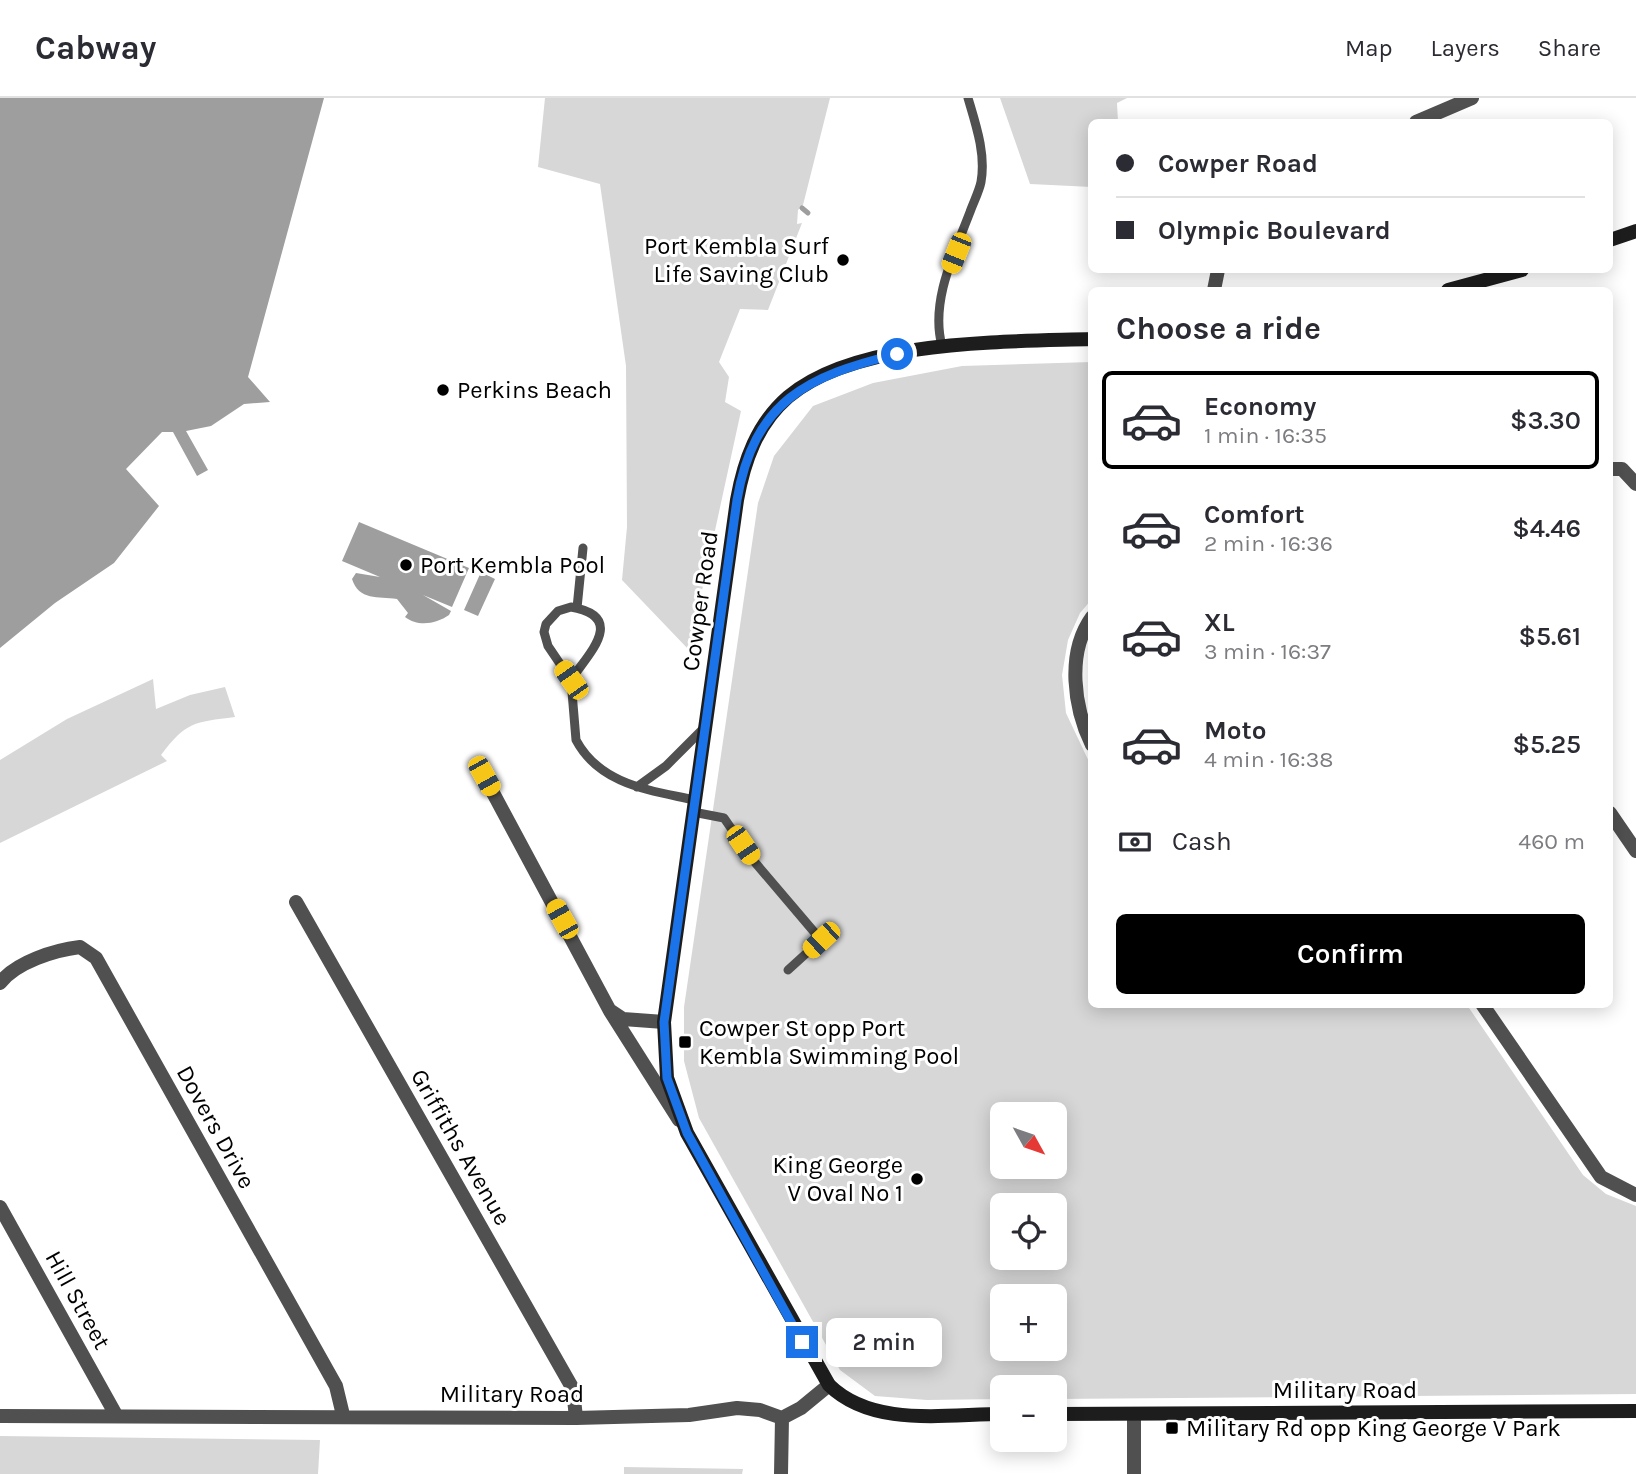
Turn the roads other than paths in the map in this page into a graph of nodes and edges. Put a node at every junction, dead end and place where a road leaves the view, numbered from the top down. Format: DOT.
graph roads {
  1 [pos="968,98"];
  2 [pos="1472,98"];
  3 [pos="1423,119"];
  4 [pos="1636,231"];
  5 [pos="1613,239"];
  6 [pos="1511,273"];
  7 [pos="1459,287"];
  8 [pos="1088,339"];
  9 [pos="942,346"];
  10 [pos="1616,469"];
  11 [pos="1636,484"];
  12 [pos="583,548"];
  13 [pos="577,608"];
  14 [pos="1088,628"];
  15 [pos="571,680"];
  16 [pos="707,725"];
  17 [pos="1088,737"];
  18 [pos="484,776"];
  19 [pos="637,787"];
  20 [pos="694,806"];
  21 [pos="1613,817"];
  22 [pos="1636,851"];
  23 [pos="296,902"];
  24 [pos="788,970"];
  25 [pos="0,983"];
  26 [pos="1485,1008"];
  27 [pos="610,1010"];
  28 [pos="664,1022"];
  29 [pos="687,1133"];
  30 [pos="1636,1195"];
  31 [pos="0,1207"];
  32 [pos="829,1385"];
  33 [pos="1636,1411"];
  34 [pos="990,1414"];
  35 [pos="1067,1414"];
  36 [pos="1134,1414"];
  37 [pos="116,1415"];
  38 [pos="343,1415"];
  39 [pos="0,1416"];
  40 [pos="576,1418"];
  41 [pos="782,1418"];
  42 [pos="780,1474"];
  43 [pos="1134,1474"];
  1 -- 9 [label="lane"];
  2 -- 3 [label="street"];
  4 -- 5 [label="main road"];
  6 -- 7 [label="main road"];
  8 -- 9 [label="main road, Cowper Road"];
  9 -- 16 [label="main road, Cowper Road"];
  10 -- 11 [label="street"];
  12 -- 13 [label="lane"];
  13 -- 15 [label="lane"];
  13 -- 15 [label="lane"];
  14 -- 17 [label="street"];
  15 -- 19 [label="lane"];
  16 -- 19 [label="lane"];
  16 -- 20 [label="main road, Cowper Road"];
  18 -- 27 [label="street"];
  19 -- 20 [label="lane"];
  20 -- 24 [label="lane"];
  20 -- 28 [label="main road, Cowper Road"];
  21 -- 22 [label="street"];
  23 -- 40 [label="street, Griffiths Avenue"];
  25 -- 38 [label="street, Dovers Drive"];
  26 -- 30 [label="street"];
  27 -- 28 [label="street"];
  27 -- 29 [label="street"];
  28 -- 29 [label="main road, Cowper Road"];
  29 -- 32 [label="main road, Cowper Road"];
  31 -- 37 [label="street, Hill Street"];
  32 -- 34 [label="main road"];
  32 -- 41 [label="street"];
  33 -- 36 [label="main road, Military Road"];
  35 -- 36 [label="main road, Military Road"];
  36 -- 43 [label="street"];
  37 -- 38 [label="street, Military Road"];
  37 -- 39 [label="street, Military Road"];
  38 -- 40 [label="street, Military Road"];
  40 -- 41 [label="street, Military Road"];
  41 -- 42 [label="street"];
}
